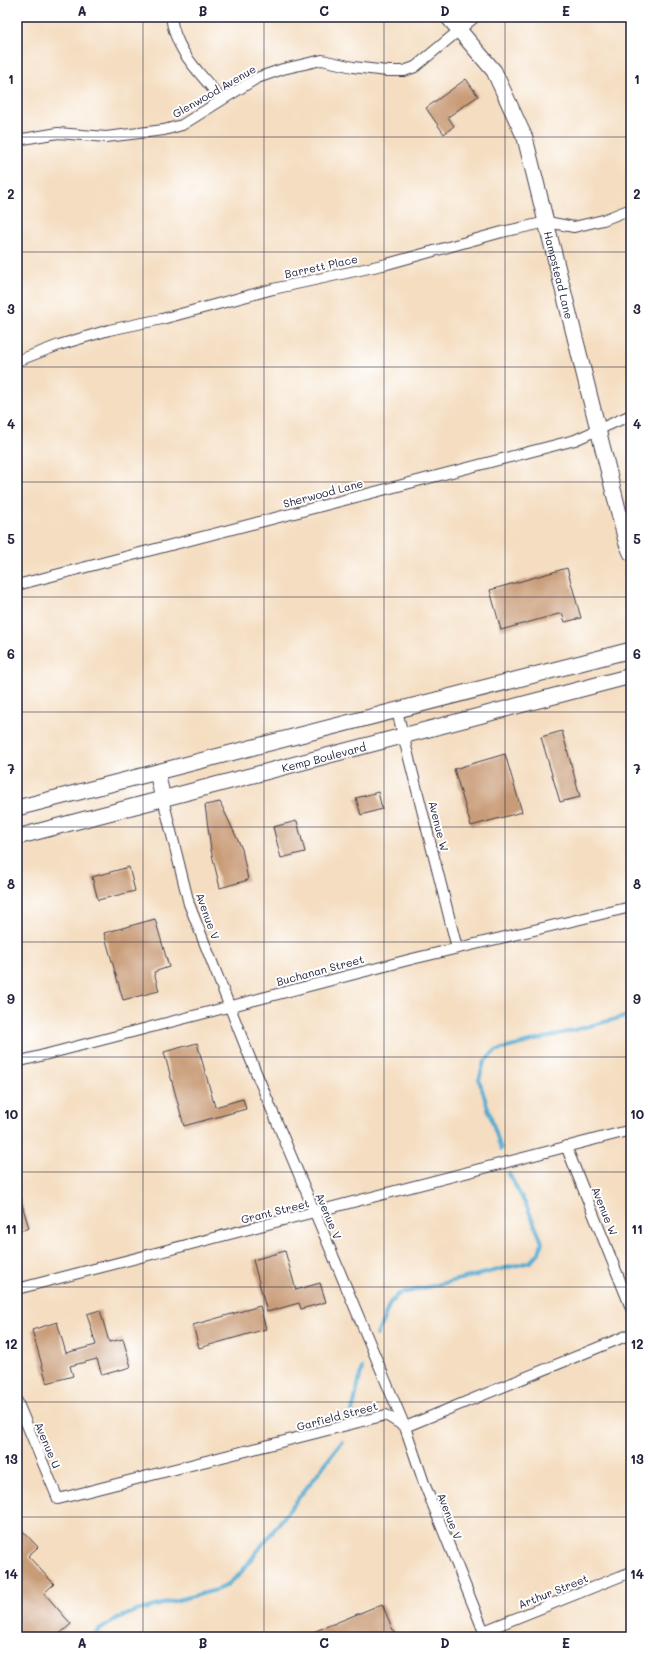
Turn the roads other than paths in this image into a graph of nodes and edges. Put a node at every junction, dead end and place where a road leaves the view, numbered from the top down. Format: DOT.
graph roads {
  1 [pos="171,17"];
  2 [pos="448,17"];
  3 [pos="475,17"];
  4 [pos="460,31"];
  5 [pos="221,99"];
  6 [pos="17,140"];
  7 [pos="631,209"];
  8 [pos="547,222"];
  9 [pos="17,361"];
  10 [pos="631,415"];
  11 [pos="598,429"];
  12 [pos="631,553"];
  13 [pos="17,585"];
  14 [pos="631,650"];
  15 [pos="631,676"];
  16 [pos="397,711"];
  17 [pos="404,736"];
  18 [pos="157,772"];
  19 [pos="163,799"];
  20 [pos="17,808"];
  21 [pos="17,837"];
  22 [pos="631,907"];
  23 [pos="457,948"];
  24 [pos="230,1006"];
  25 [pos="17,1062"];
  26 [pos="631,1130"];
  27 [pos="566,1146"];
  28 [pos="314,1213"];
  29 [pos="17,1289"];
  30 [pos="631,1308"];
  31 [pos="631,1334"];
  32 [pos="17,1401"];
  33 [pos="405,1428"];
  34 [pos="58,1499"];
  35 [pos="631,1572"];
  36 [pos="485,1634"];
  1 -- 5 [label="street"];
  2 -- 4 [label="main road, Hampstead Lane"];
  3 -- 4 [label="street, Glenwood Avenue"];
  4 -- 5 [label="street, Glenwood Avenue"];
  4 -- 8 [label="main road, Hampstead Lane"];
  5 -- 6 [label="street, Glenwood Avenue"];
  7 -- 8 [label="street, Barrett Place"];
  8 -- 9 [label="street, Barrett Place"];
  8 -- 11 [label="main road, Hampstead Lane"];
  10 -- 11 [label="street, Sherwood Lane"];
  11 -- 12 [label="main road, Hampstead Lane"];
  11 -- 13 [label="street, Sherwood Lane"];
  14 -- 16 [label="main road"];
  15 -- 17 [label="main road, Kemp Boulevard"];
  16 -- 17 [label="street, Avenue W"];
  16 -- 18 [label="main road"];
  17 -- 19 [label="main road, Kemp Boulevard"];
  17 -- 23 [label="street, Avenue W"];
  18 -- 19 [label="main road"];
  18 -- 20 [label="main road"];
  19 -- 21 [label="main road, Kemp Boulevard"];
  19 -- 24 [label="street, Avenue V"];
  22 -- 23 [label="street, Buchanan Street"];
  23 -- 24 [label="street, Buchanan Street"];
  24 -- 25 [label="street, Buchanan Street"];
  24 -- 28 [label="street, Avenue V"];
  26 -- 27 [label="street, Grant Street"];
  27 -- 28 [label="street, Grant Street"];
  27 -- 30 [label="street, Avenue W"];
  28 -- 29 [label="street, Grant Street"];
  28 -- 33 [label="street, Avenue V"];
  31 -- 33 [label="street"];
  32 -- 34 [label="street, Avenue U"];
  33 -- 34 [label="street, Garfield Street"];
  33 -- 36 [label="street, Avenue V"];
  35 -- 36 [label="street, Arthur Street"];
}
